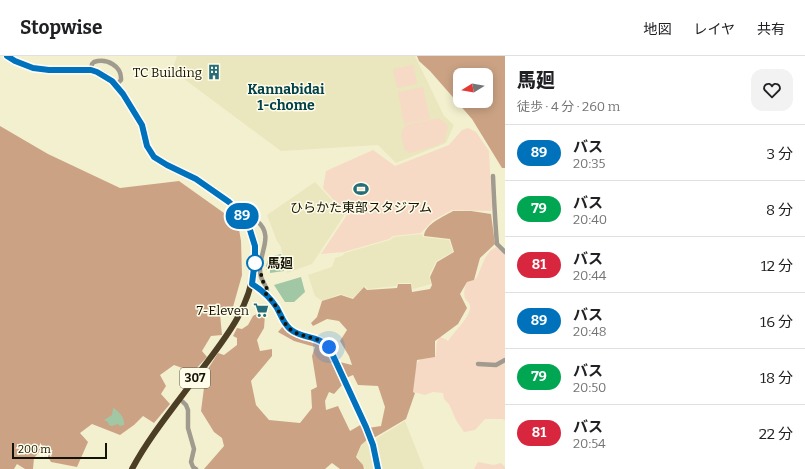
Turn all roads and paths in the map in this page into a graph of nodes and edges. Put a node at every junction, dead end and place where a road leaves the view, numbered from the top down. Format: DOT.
graph roads {
  1 [pos="7,56"];
  2 [pos="91,70"];
  3 [pos="116,85"];
  4 [pos="492,176"];
  5 [pos="240,213"];
  6 [pos="505,252"];
  7 [pos="252,284"];
  8 [pos="265,293"];
  9 [pos="505,360"];
  10 [pos="478,364"];
  11 [pos="183,402"];
  12 [pos="132,469"];
  13 [pos="196,469"];
  14 [pos="378,469"];
  1 -- 2 [label="highway, 307"];
  2 -- 3 [label="highway, 307"];
  2 -- 3 [label="street"];
  3 -- 5 [label="highway, 307"];
  4 -- 6 [label="street"];
  5 -- 7 [label="highway, 307"];
  5 -- 8 [label="street"];
  7 -- 8 [label="main road"];
  7 -- 12 [label="highway, 307"];
  8 -- 14 [label="main road"];
  9 -- 10 [label="street"];
  11 -- 13 [label="street"];
}
